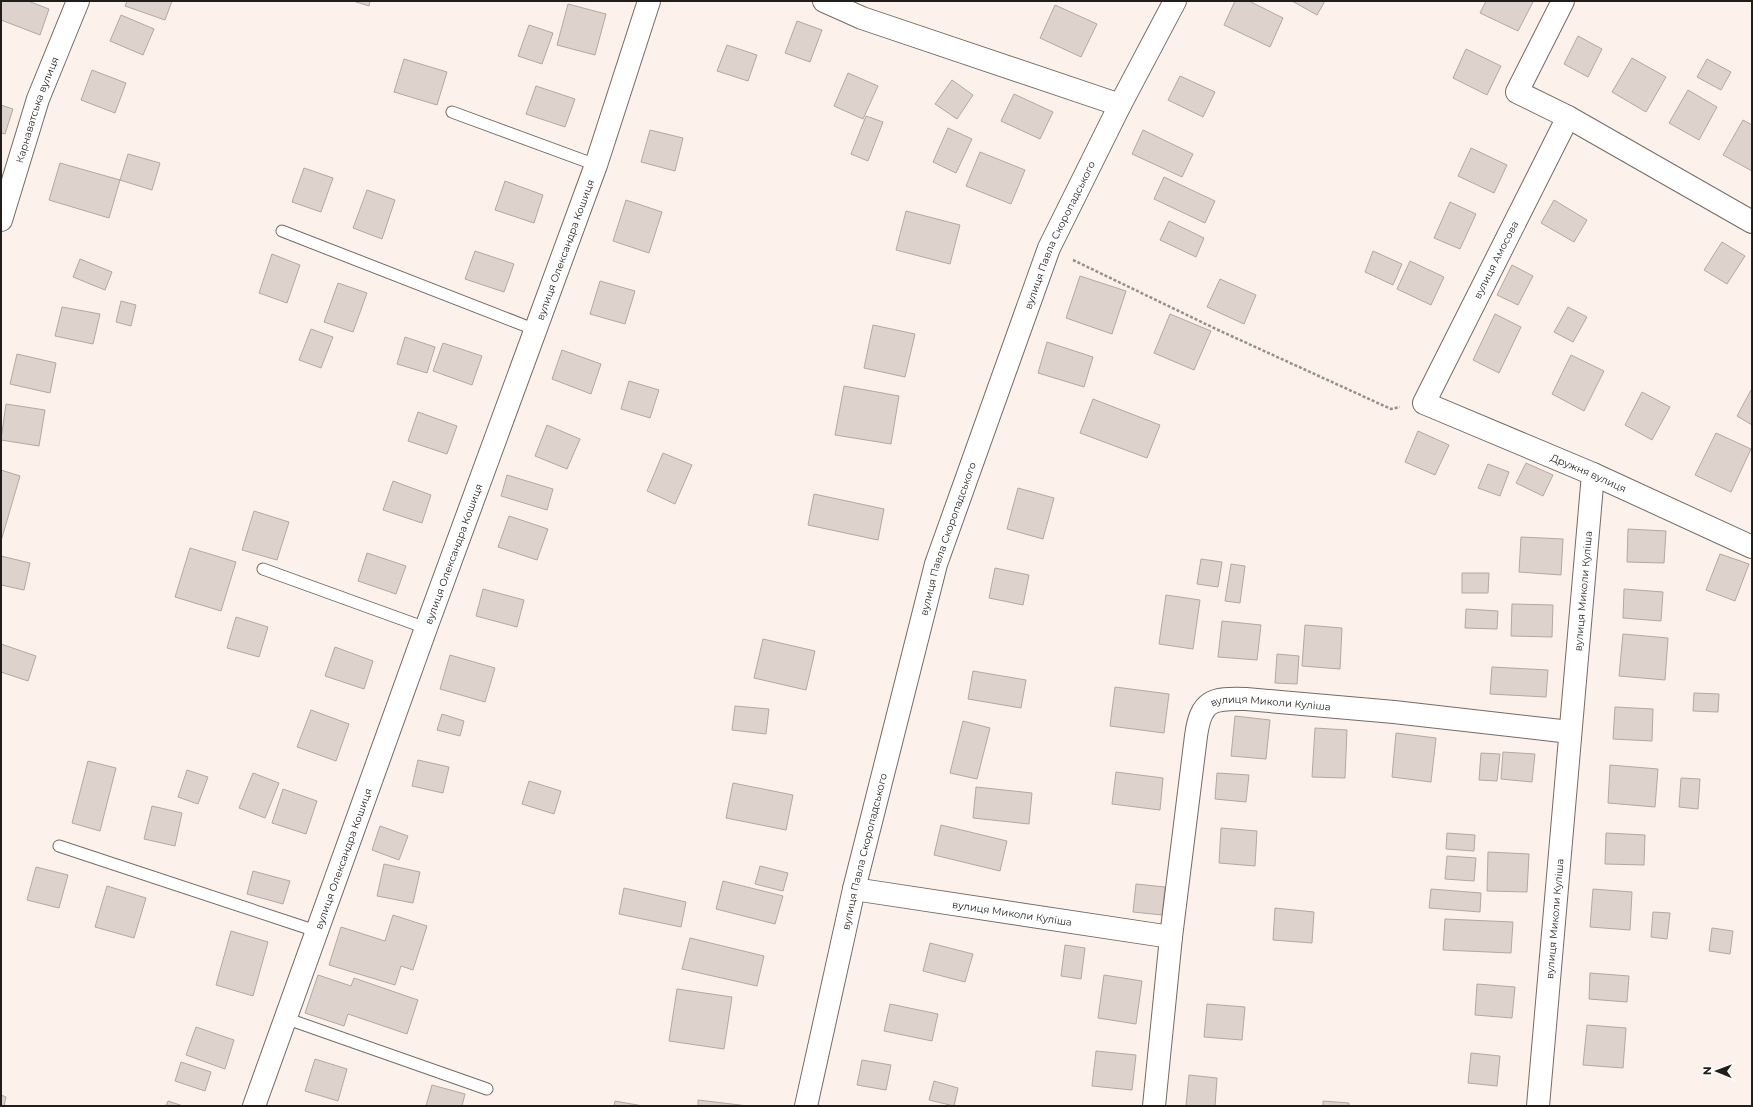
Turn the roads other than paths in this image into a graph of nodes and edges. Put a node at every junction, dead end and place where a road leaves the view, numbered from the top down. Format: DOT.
graph roads {
  1 [pos="78,1"];
  2 [pos="649,1"];
  3 [pos="824,1"];
  4 [pos="1175,1"];
  5 [pos="1563,1"];
  6 [pos="1120,105"];
  7 [pos="452,112"];
  8 [pos="1568,117"];
  9 [pos="596,165"];
  10 [pos="1,220"];
  11 [pos="1752,222"];
  12 [pos="282,231"];
  13 [pos="536,330"];
  14 [pos="1424,403"];
  15 [pos="1593,474"];
  16 [pos="1752,547"];
  17 [pos="263,569"];
  18 [pos="426,628"];
  19 [pos="1570,732"];
  20 [pos="59,846"];
  21 [pos="854,889"];
  22 [pos="316,931"];
  23 [pos="1171,937"];
  24 [pos="285,1018"];
  25 [pos="487,1089"];
  26 [pos="254,1106"];
  27 [pos="806,1106"];
  28 [pos="1154,1106"];
  29 [pos="1538,1106"];
  1 -- 10 [label="street, Карнаватська вулиця"];
  2 -- 9 [label="street, вулиця Олександра Кошиця"];
  3 -- 6 [label="street"];
  4 -- 6 [label="street, вулиця Павла Скоропадського"];
  5 -- 8 [label="street"];
  6 -- 21 [label="street, вулиця Павла Скоропадського"];
  7 -- 9 [label="lane"];
  8 -- 11 [label="street"];
  8 -- 14 [label="street, вулиця Амосова"];
  9 -- 13 [label="street, вулиця Олександра Кошиця"];
  12 -- 13 [label="lane"];
  13 -- 18 [label="street, вулиця Олександра Кошиця"];
  14 -- 15 [label="street, Дружня вулиця"];
  15 -- 16 [label="street, Дружня вулиця"];
  15 -- 19 [label="street, вулиця Миколи Куліша"];
  17 -- 18 [label="lane"];
  18 -- 22 [label="street, вулиця Олександра Кошиця"];
  19 -- 23 [label="street, вулиця Миколи Куліша"];
  19 -- 29 [label="street, вулиця Миколи Куліша"];
  20 -- 22 [label="lane"];
  21 -- 23 [label="street, вулиця Миколи Куліша"];
  21 -- 27 [label="street, вулиця Павла Скоропадського"];
  22 -- 24 [label="street, вулиця Олександра Кошиця"];
  23 -- 28 [label="street, вулиця Миколи Куліша"];
  24 -- 25 [label="lane"];
  24 -- 26 [label="street, вулиця Олександра Кошиця"];
}
